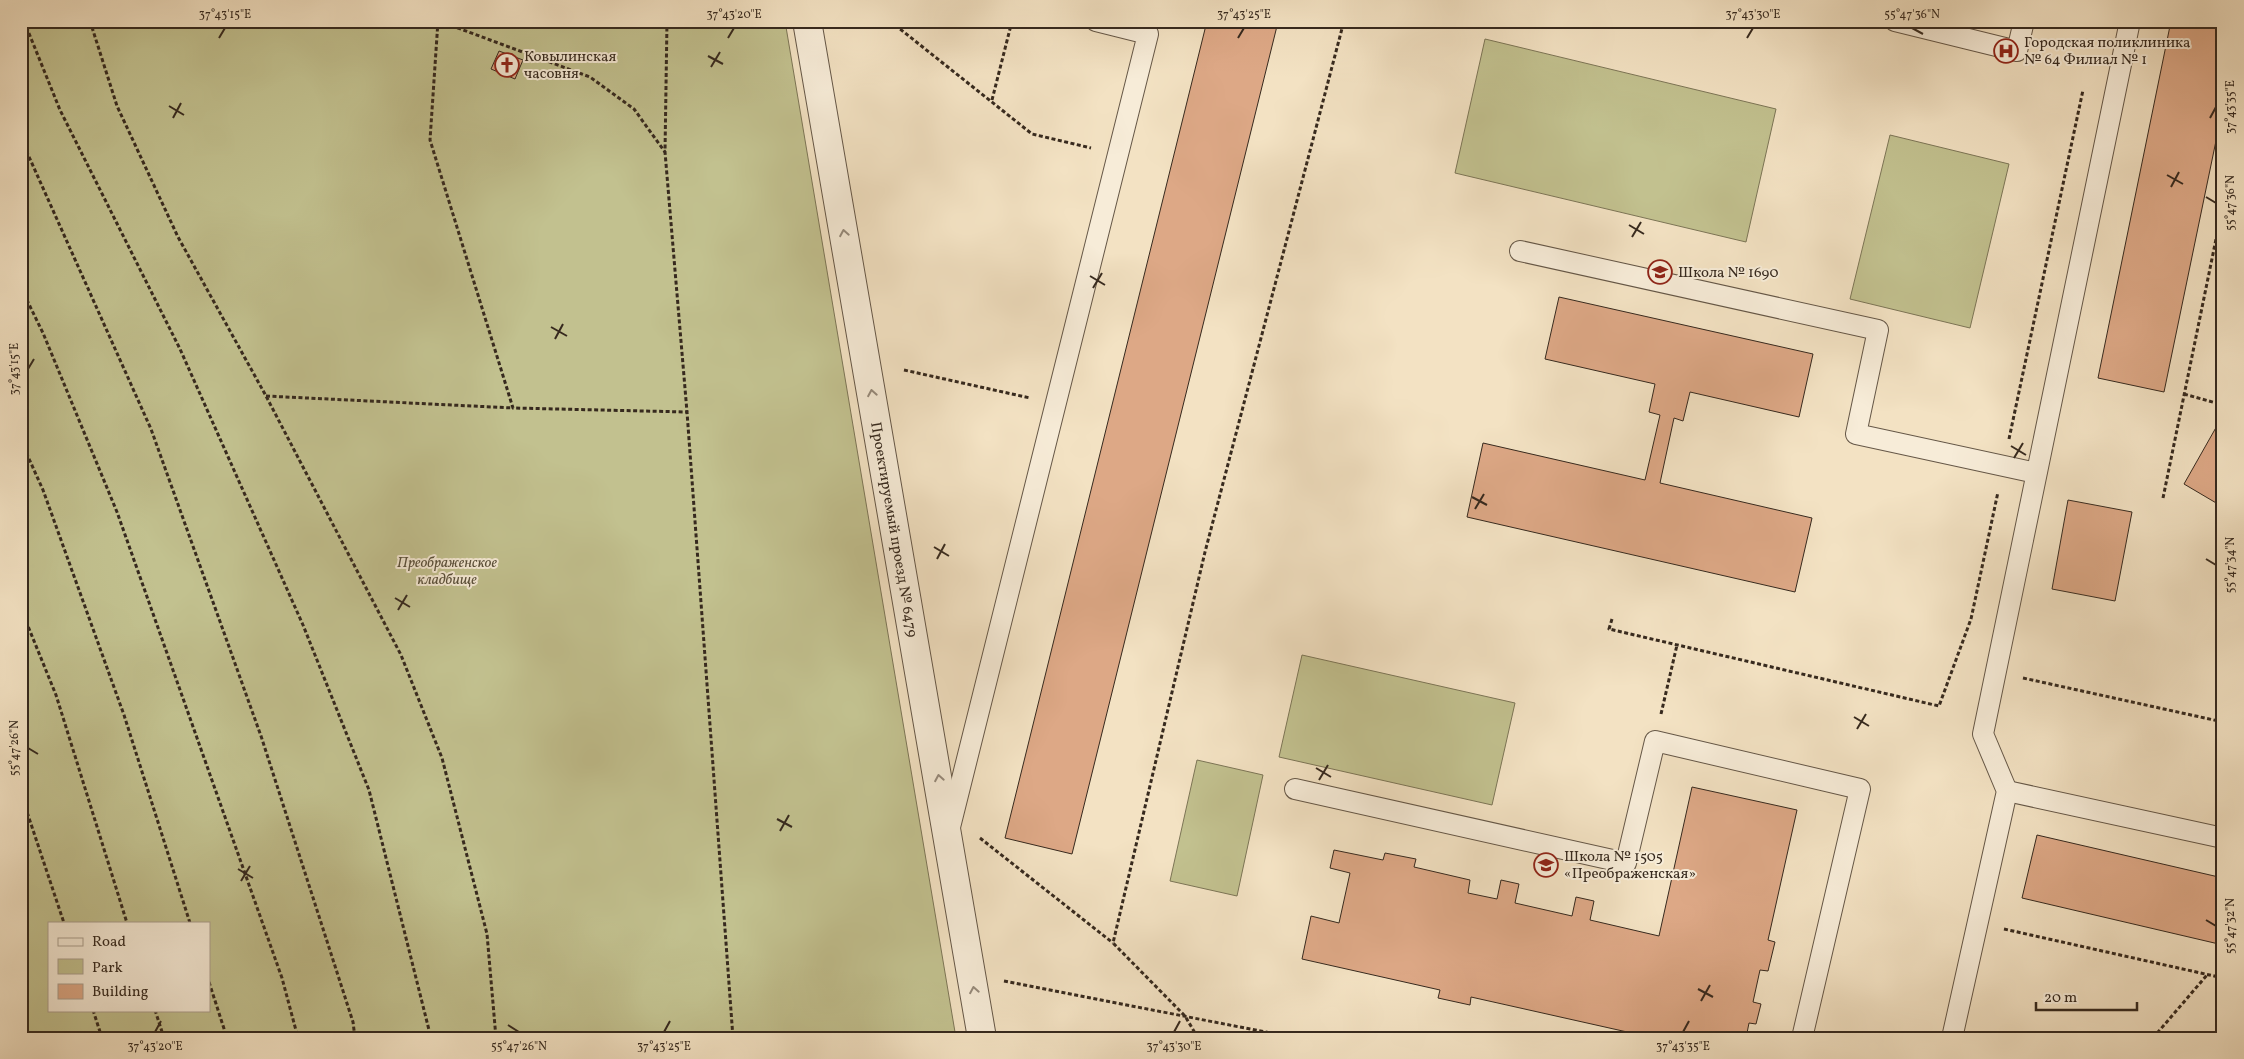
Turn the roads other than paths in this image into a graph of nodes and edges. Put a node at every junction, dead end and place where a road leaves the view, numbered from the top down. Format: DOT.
graph roads {
  1 [pos="807,21"];
  2 [pos="1096,21"];
  3 [pos="1895,21"];
  4 [pos="2024,21"];
  5 [pos="2130,21"];
  6 [pos="1520,252"];
  7 [pos="2036,473"];
  8 [pos="1295,789"];
  9 [pos="2007,791"];
  10 [pos="948,834"];
  11 [pos="2223,838"];
  12 [pos="982,1038"];
  13 [pos="1802,1038"];
  14 [pos="1952,1038"];
  10 -- 1 [label="street, Проектируемый проезд № 6479, one-way"];
  2 -- 10 [label="lane"];
  3 -- 4 [label="lane"];
  5 -- 7 [label="lane"];
  6 -- 7 [label="lane"];
  7 -- 9 [label="lane"];
  8 -- 13 [label="lane"];
  9 -- 11 [label="lane"];
  9 -- 14 [label="lane"];
  12 -- 10 [label="street, Проектируемый проезд № 6479, one-way"];
}
